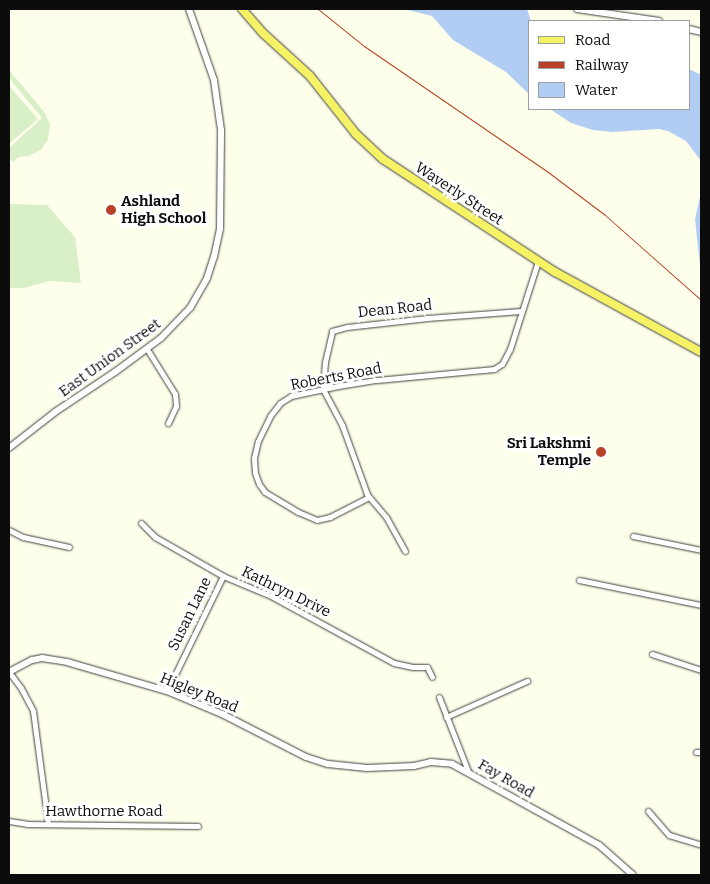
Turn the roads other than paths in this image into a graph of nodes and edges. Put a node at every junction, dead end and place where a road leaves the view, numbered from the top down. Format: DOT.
graph roads {
  1 [pos="189,9"];
  2 [pos="242,9"];
  3 [pos="577,9"];
  4 [pos="651,20"];
  5 [pos="538,261"];
  6 [pos="521,311"];
  7 [pos="147,349"];
  8 [pos="701,352"];
  9 [pos="324,390"];
  10 [pos="168,424"];
  11 [pos="9,448"];
  12 [pos="370,497"];
  13 [pos="140,523"];
  14 [pos="9,530"];
  15 [pos="633,536"];
  16 [pos="69,547"];
  17 [pos="701,550"];
  18 [pos="405,551"];
  19 [pos="223,576"];
  20 [pos="579,580"];
  21 [pos="701,605"];
  22 [pos="652,654"];
  23 [pos="701,670"];
  24 [pos="9,672"];
  25 [pos="432,677"];
  26 [pos="527,681"];
  27 [pos="167,691"];
  28 [pos="439,697"];
  29 [pos="446,717"];
  30 [pos="348,767"];
  31 [pos="468,771"];
  32 [pos="648,810"];
  33 [pos="9,820"];
  34 [pos="48,824"];
  35 [pos="198,826"];
  36 [pos="701,845"];
  37 [pos="632,875"];
  1 -- 7 [label="street, East Union Street"];
  2 -- 5 [label="main road, Waverly Street"];
  3 -- 4 [label="street"];
  5 -- 6 [label="street, Roberts Road"];
  5 -- 8 [label="main road, Waverly Street"];
  6 -- 9 [label="street, Roberts Road"];
  6 -- 9 [label="street, Dean Road"];
  7 -- 10 [label="street"];
  7 -- 11 [label="street, East Union Street"];
  9 -- 12 [label="street"];
  9 -- 12 [label="street, Roberts Road"];
  12 -- 18 [label="street"];
  13 -- 19 [label="street, Kathryn Drive"];
  14 -- 16 [label="street"];
  15 -- 17 [label="street"];
  19 -- 25 [label="street, Kathryn Drive"];
  19 -- 27 [label="street, Susan Lane"];
  20 -- 21 [label="street"];
  22 -- 23 [label="street"];
  24 -- 27 [label="street, Higley Road"];
  24 -- 34 [label="street"];
  26 -- 29 [label="street"];
  27 -- 30 [label="street, Higley Road"];
  28 -- 29 [label="street"];
  29 -- 31 [label="street"];
  30 -- 31 [label="street, Fay Road"];
  31 -- 37 [label="street, Fay Road"];
  32 -- 36 [label="street"];
  33 -- 34 [label="street, Hawthorne Road"];
  34 -- 35 [label="street, Hawthorne Road"];
}
